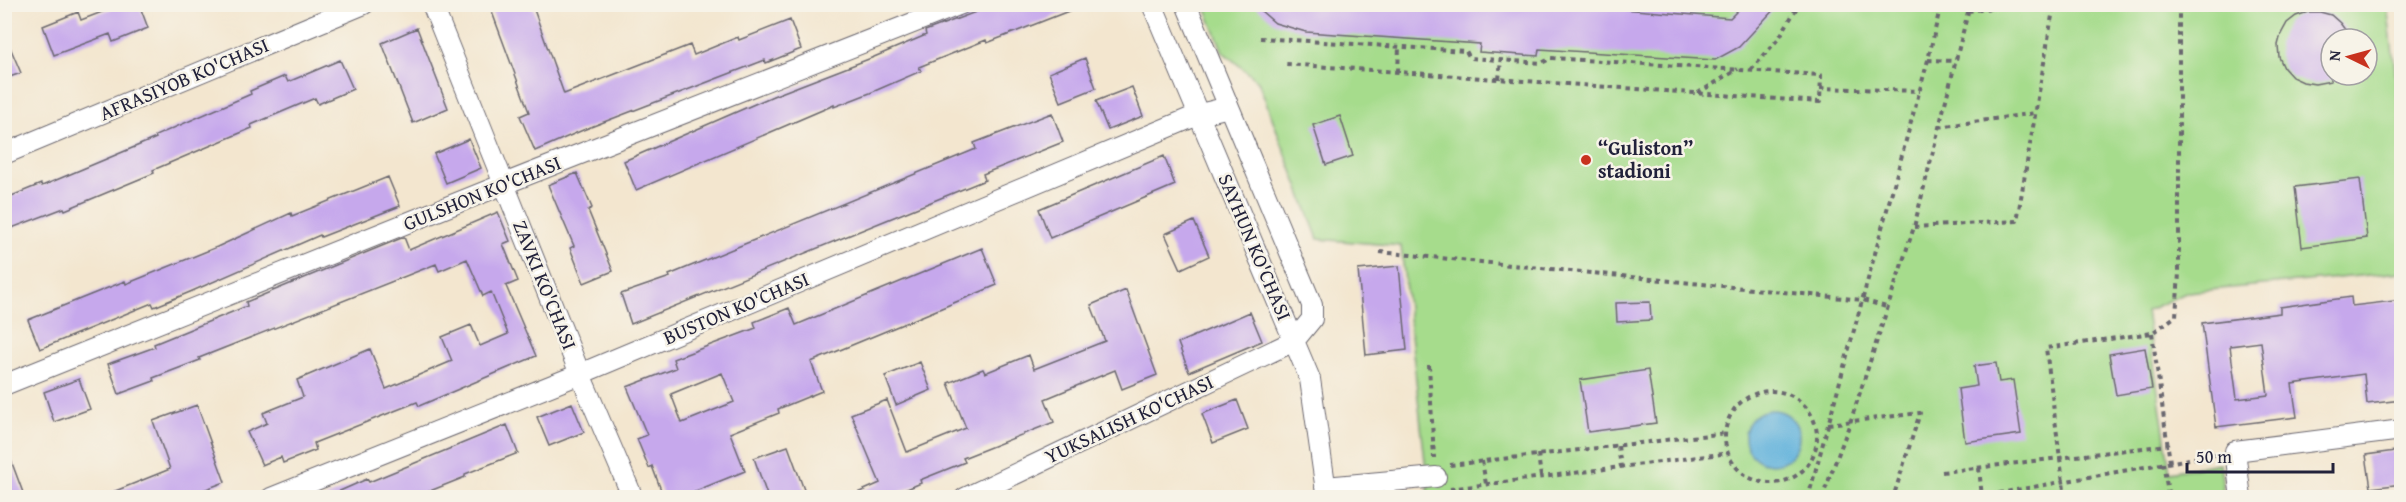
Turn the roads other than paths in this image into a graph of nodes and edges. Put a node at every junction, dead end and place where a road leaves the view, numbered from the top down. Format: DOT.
graph roads {
  1 [pos="364,4"];
  2 [pos="432,4"];
  3 [pos="961,4"];
  4 [pos="1152,4"];
  5 [pos="1186,4"];
  6 [pos="1229,107"];
  7 [pos="1200,114"];
  8 [pos="4,154"];
  9 [pos="504,184"];
  10 [pos="1294,341"];
  11 [pos="580,374"];
  12 [pos="4,385"];
  13 [pos="2402,430"];
  14 [pos="1435,471"];
  15 [pos="1390,489"];
  16 [pos="1326,492"];
  17 [pos="271,498"];
  18 [pos="633,498"];
  19 [pos="965,498"];
  20 [pos="2241,498"];
  1 -- 8 [label="street, AFRASIYOB KO'CHASI"];
  2 -- 9 [label="street, ZAVKI KO'CHASI"];
  3 -- 9 [label="street, GULSHON KO'CHASI"];
  4 -- 7 [label="street, SAYHUN KO'CHASI"];
  5 -- 6 [label="street"];
  6 -- 7 [label="street, BUSTON KO'CHASI"];
  6 -- 10 [label="street"];
  7 -- 10 [label="street, SAYHUN KO'CHASI"];
  7 -- 11 [label="street, BUSTON KO'CHASI"];
  9 -- 11 [label="street, ZAVKI KO'CHASI"];
  9 -- 12 [label="street, GULSHON KO'CHASI"];
  10 -- 16 [label="street, SAYHUN KO'CHASI"];
  10 -- 19 [label="street, YUKSALISH KO'CHASI"];
  11 -- 17 [label="street, BUSTON KO'CHASI"];
  11 -- 18 [label="street, ZAVKI KO'CHASI"];
  13 -- 20 [label="street"];
  14 -- 15 [label="street"];
  15 -- 16 [label="street"];
}
